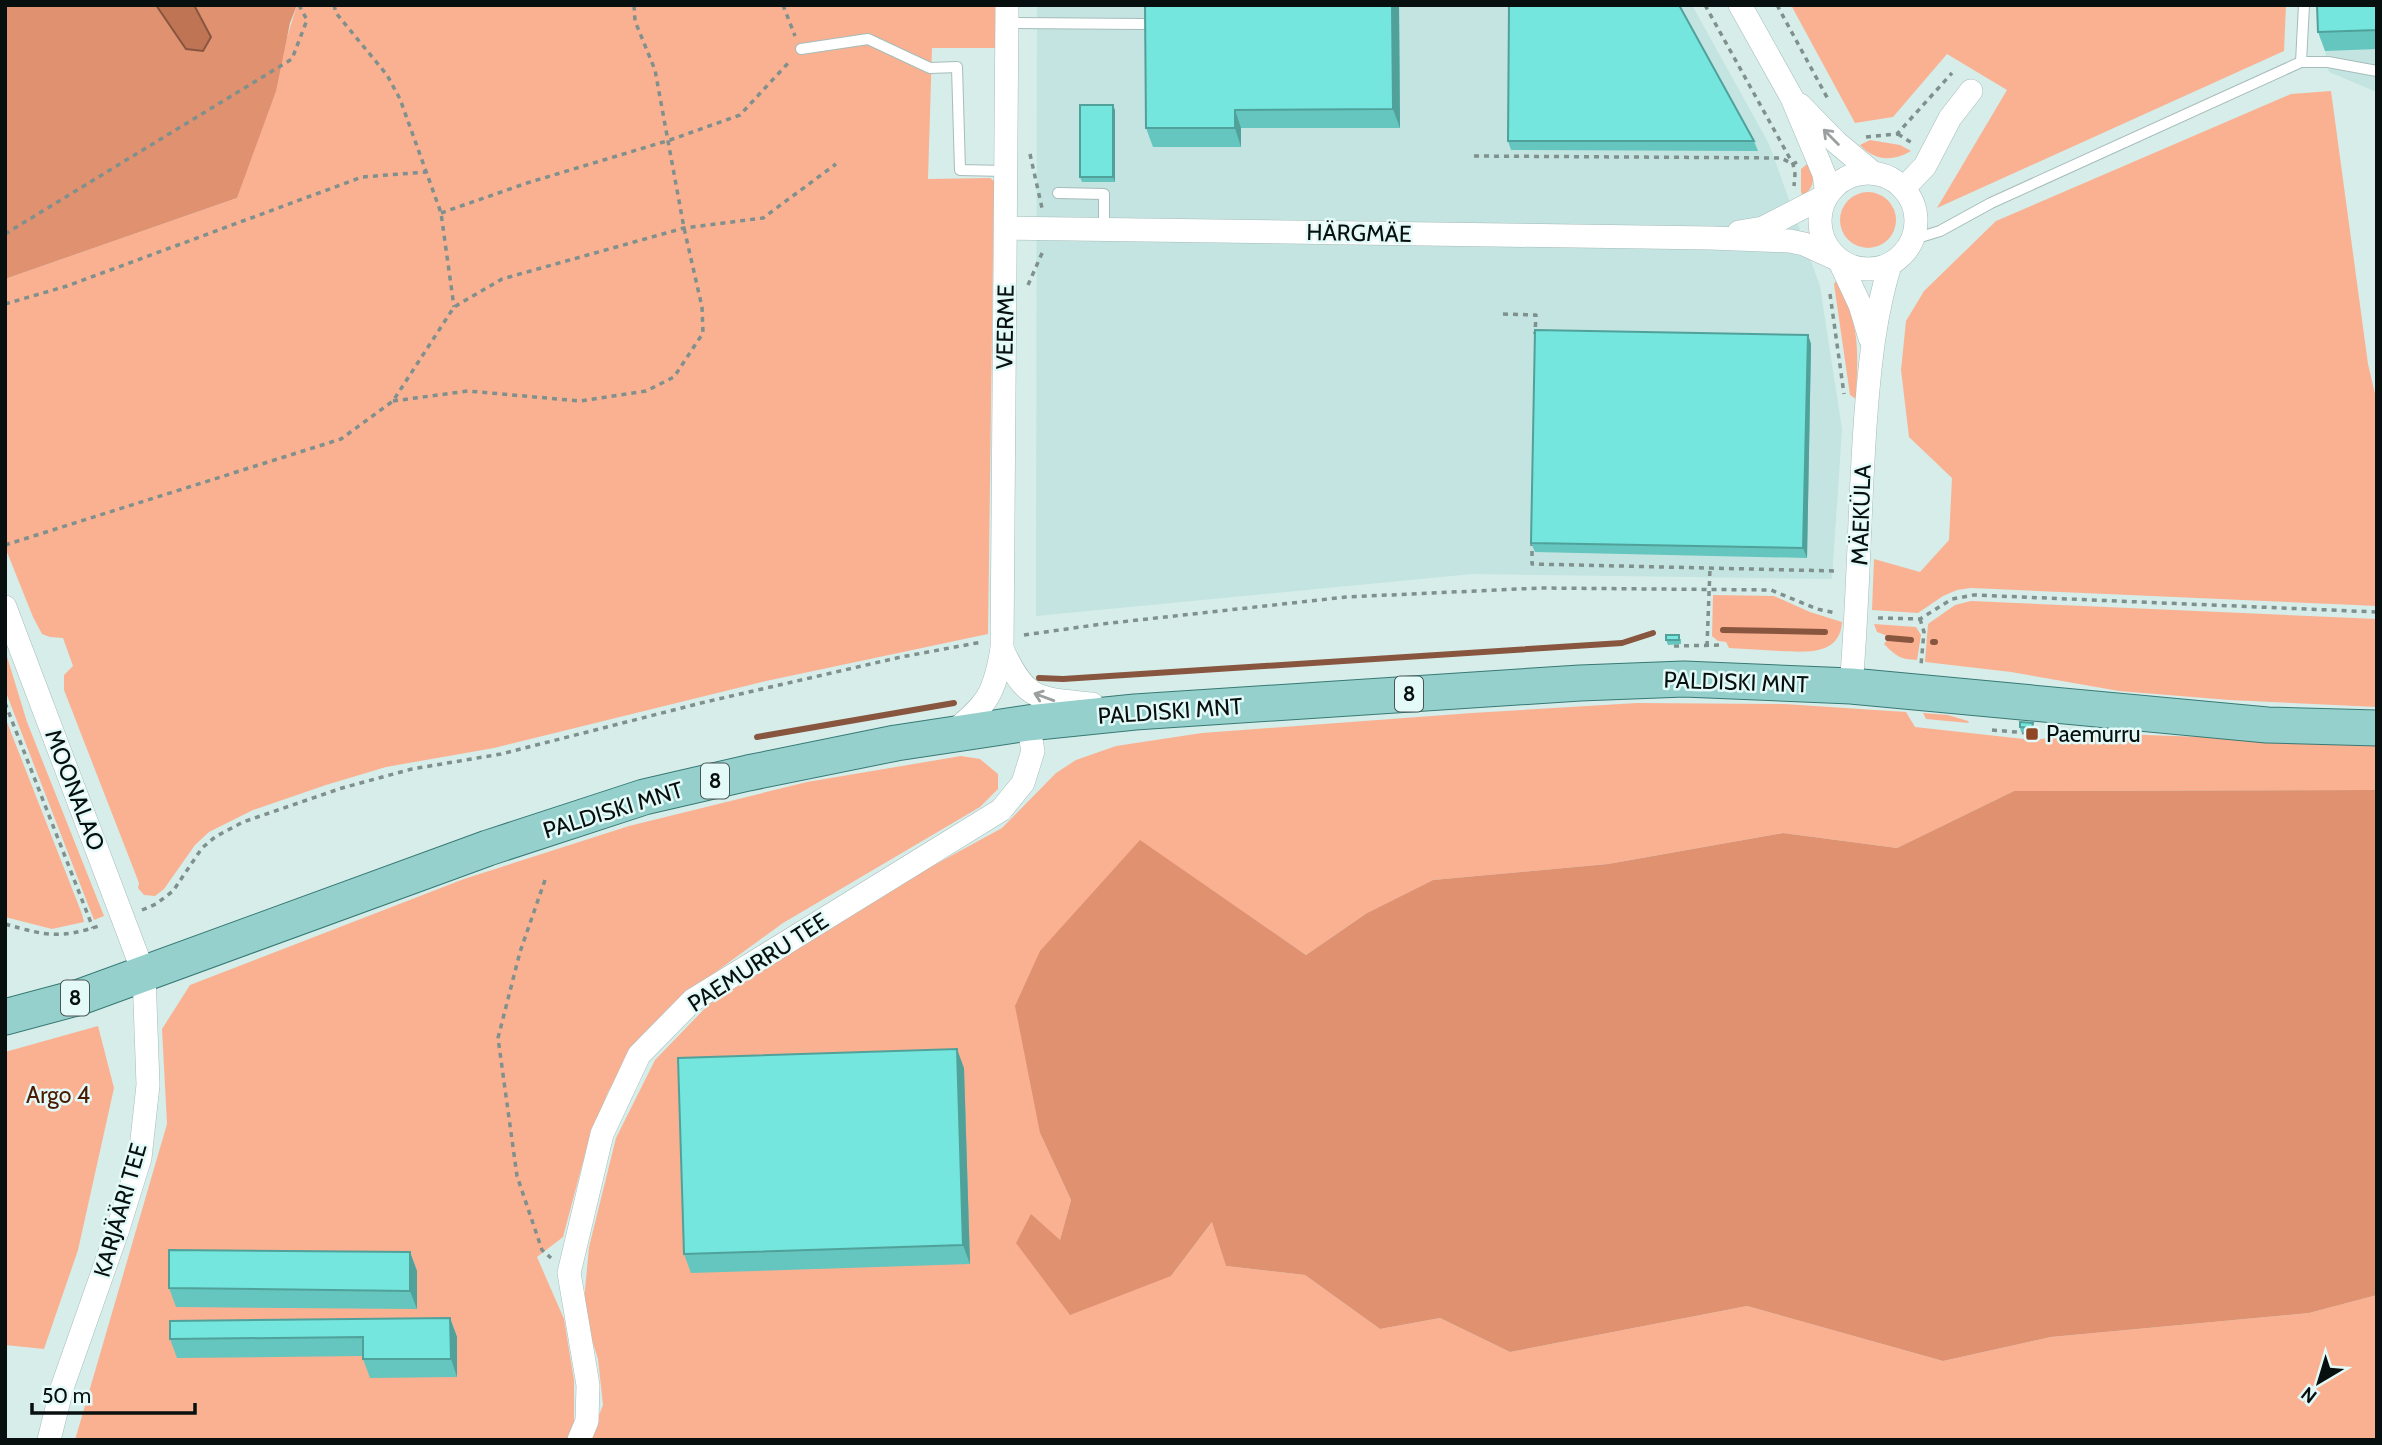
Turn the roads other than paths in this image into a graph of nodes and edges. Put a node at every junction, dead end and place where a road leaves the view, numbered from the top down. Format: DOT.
graph roads {
  1 [pos="1740,5"];
  2 [pos="2304,5"];
  3 [pos="1007,14"];
  4 [pos="1143,24"];
  5 [pos="801,49"];
  6 [pos="2301,62"];
  7 [pos="2377,71"];
  8 [pos="1971,91"];
  9 [pos="1792,98"];
  10 [pos="1005,171"];
  11 [pos="1873,173"];
  12 [pos="1904,188"];
  13 [pos="1058,193"];
  14 [pos="1827,195"];
  15 [pos="1006,228"];
  16 [pos="1104,229"];
  17 [pos="1711,237"];
  18 [pos="1914,239"];
  19 [pos="1839,260"];
  20 [pos="1890,265"];
  21 [pos="1872,344"];
  22 [pos="5,607"];
  23 [pos="1002,644"];
  24 [pos="1851,686"];
  25 [pos="1135,712"];
  26 [pos="1028,723"];
  27 [pos="2377,728"];
  28 [pos="948,736"];
  29 [pos="144,974"];
  30 [pos="5,1017"];
  31 [pos="49,1440"];
  32 [pos="579,1440"];
  1 -- 9 [label="street"];
  2 -- 6 [label="lane"];
  3 -- 4 [label="lane"];
  3 -- 10 [label="street, VEERME"];
  5 -- 10 [label="lane"];
  6 -- 7 [label="lane"];
  6 -- 18 [label="lane"];
  8 -- 12 [label="street"];
  11 -- 9 [label="street, one-way"];
  9 -- 14 [label="street"];
  10 -- 15 [label="street, VEERME"];
  11 -- 12 [label="street"];
  11 -- 14 [label="street"];
  12 -- 18 [label="street"];
  13 -- 16 [label="lane"];
  14 -- 17 [label="street, HÄRGMÄE"];
  14 -- 19 [label="street"];
  15 -- 16 [label="street, HÄRGMÄE"];
  15 -- 23 [label="street, VEERME"];
  16 -- 17 [label="street, HÄRGMÄE"];
  17 -- 19 [label="street, HÄRGMÄE"];
  18 -- 20 [label="street"];
  19 -- 20 [label="street"];
  19 -- 21 [label="street, MÄEKÜLA"];
  20 -- 21 [label="street, MÄEKÜLA"];
  21 -- 24 [label="street, MÄEKÜLA"];
  22 -- 29 [label="street, MOONALAO"];
  25 -- 23 [label="street, VEERME, one-way"];
  23 -- 28 [label="street, VEERME"];
  24 -- 25 [label="main road, PALDISKI MNT / 8"];
  24 -- 27 [label="main road, PALDISKI MNT / 8"];
  25 -- 26 [label="main road, PALDISKI MNT / 8"];
  26 -- 28 [label="main road, PALDISKI MNT / 8"];
  26 -- 32 [label="street, PAEMURRU TEE"];
  28 -- 29 [label="main road, PALDISKI MNT / 8"];
  29 -- 30 [label="main road, PALDISKI MNT / 8"];
  29 -- 31 [label="street, KARJÄÄRI TEE"];
}
